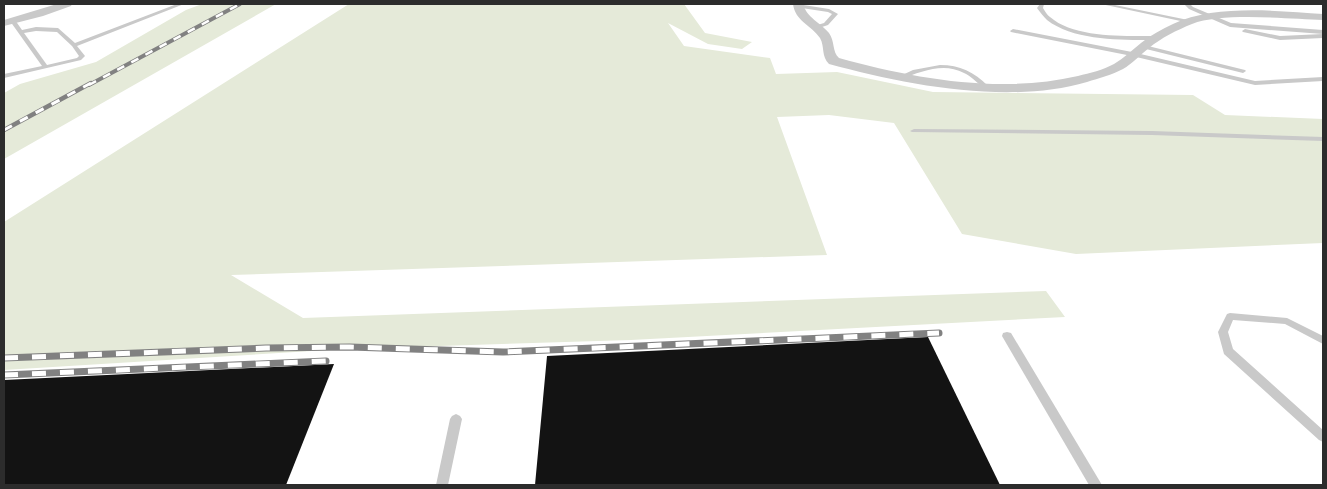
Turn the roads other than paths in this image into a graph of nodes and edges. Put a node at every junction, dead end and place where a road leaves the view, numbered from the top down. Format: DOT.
graph roads {
  1 [pos="67,4"];
  2 [pos="181,4"];
  3 [pos="1042,4"];
  4 [pos="1104,4"];
  5 [pos="1187,4"];
  6 [pos="1242,4"];
  7 [pos="798,5"];
  8 [pos="1209,16"];
  9 [pos="1259,16"];
  10 [pos="1323,17"];
  11 [pos="1190,21"];
  12 [pos="1323,21"];
  13 [pos="9,23"];
  14 [pos="1230,25"];
  15 [pos="816,27"];
  16 [pos="1013,31"];
  17 [pos="21,32"];
  18 [pos="1323,34"];
  19 [pos="1154,38"];
  20 [pos="74,45"];
  21 [pos="1144,47"];
  22 [pos="1132,54"];
  23 [pos="46,67"];
  24 [pos="1244,71"];
  25 [pos="4,76"];
  26 [pos="1323,79"];
  27 [pos="914,131"];
  28 [pos="1323,139"];
  29 [pos="1007,336"];
  30 [pos="1323,340"];
  31 [pos="456,419"];
  32 [pos="1323,436"];
  33 [pos="442,485"];
  34 [pos="1096,485"];
  1 -- 13 [label="street"];
  2 -- 20 [label="lane"];
  3 -- 19 [label="lane"];
  4 -- 11 [label="lane"];
  5 -- 8 [label="lane"];
  6 -- 9 [label="street"];
  7 -- 15 [label="street"];
  7 -- 15 [label="lane"];
  8 -- 9 [label="street"];
  8 -- 11 [label="street"];
  8 -- 14 [label="lane"];
  9 -- 10 [label="street"];
  9 -- 12 [label="street"];
  11 -- 19 [label="street"];
  13 -- 17 [label="lane"];
  14 -- 18 [label="lane"];
  14 -- 18 [label="lane"];
  15 -- 22 [label="street"];
  16 -- 22 [label="lane"];
  17 -- 20 [label="lane"];
  17 -- 23 [label="lane"];
  19 -- 21 [label="street"];
  20 -- 23 [label="lane"];
  21 -- 22 [label="street"];
  21 -- 24 [label="lane"];
  22 -- 26 [label="lane"];
  23 -- 25 [label="lane"];
  27 -- 28 [label="lane"];
  29 -- 34 [label="lane"];
  30 -- 32 [label="lane"];
  31 -- 33 [label="lane"];
}
